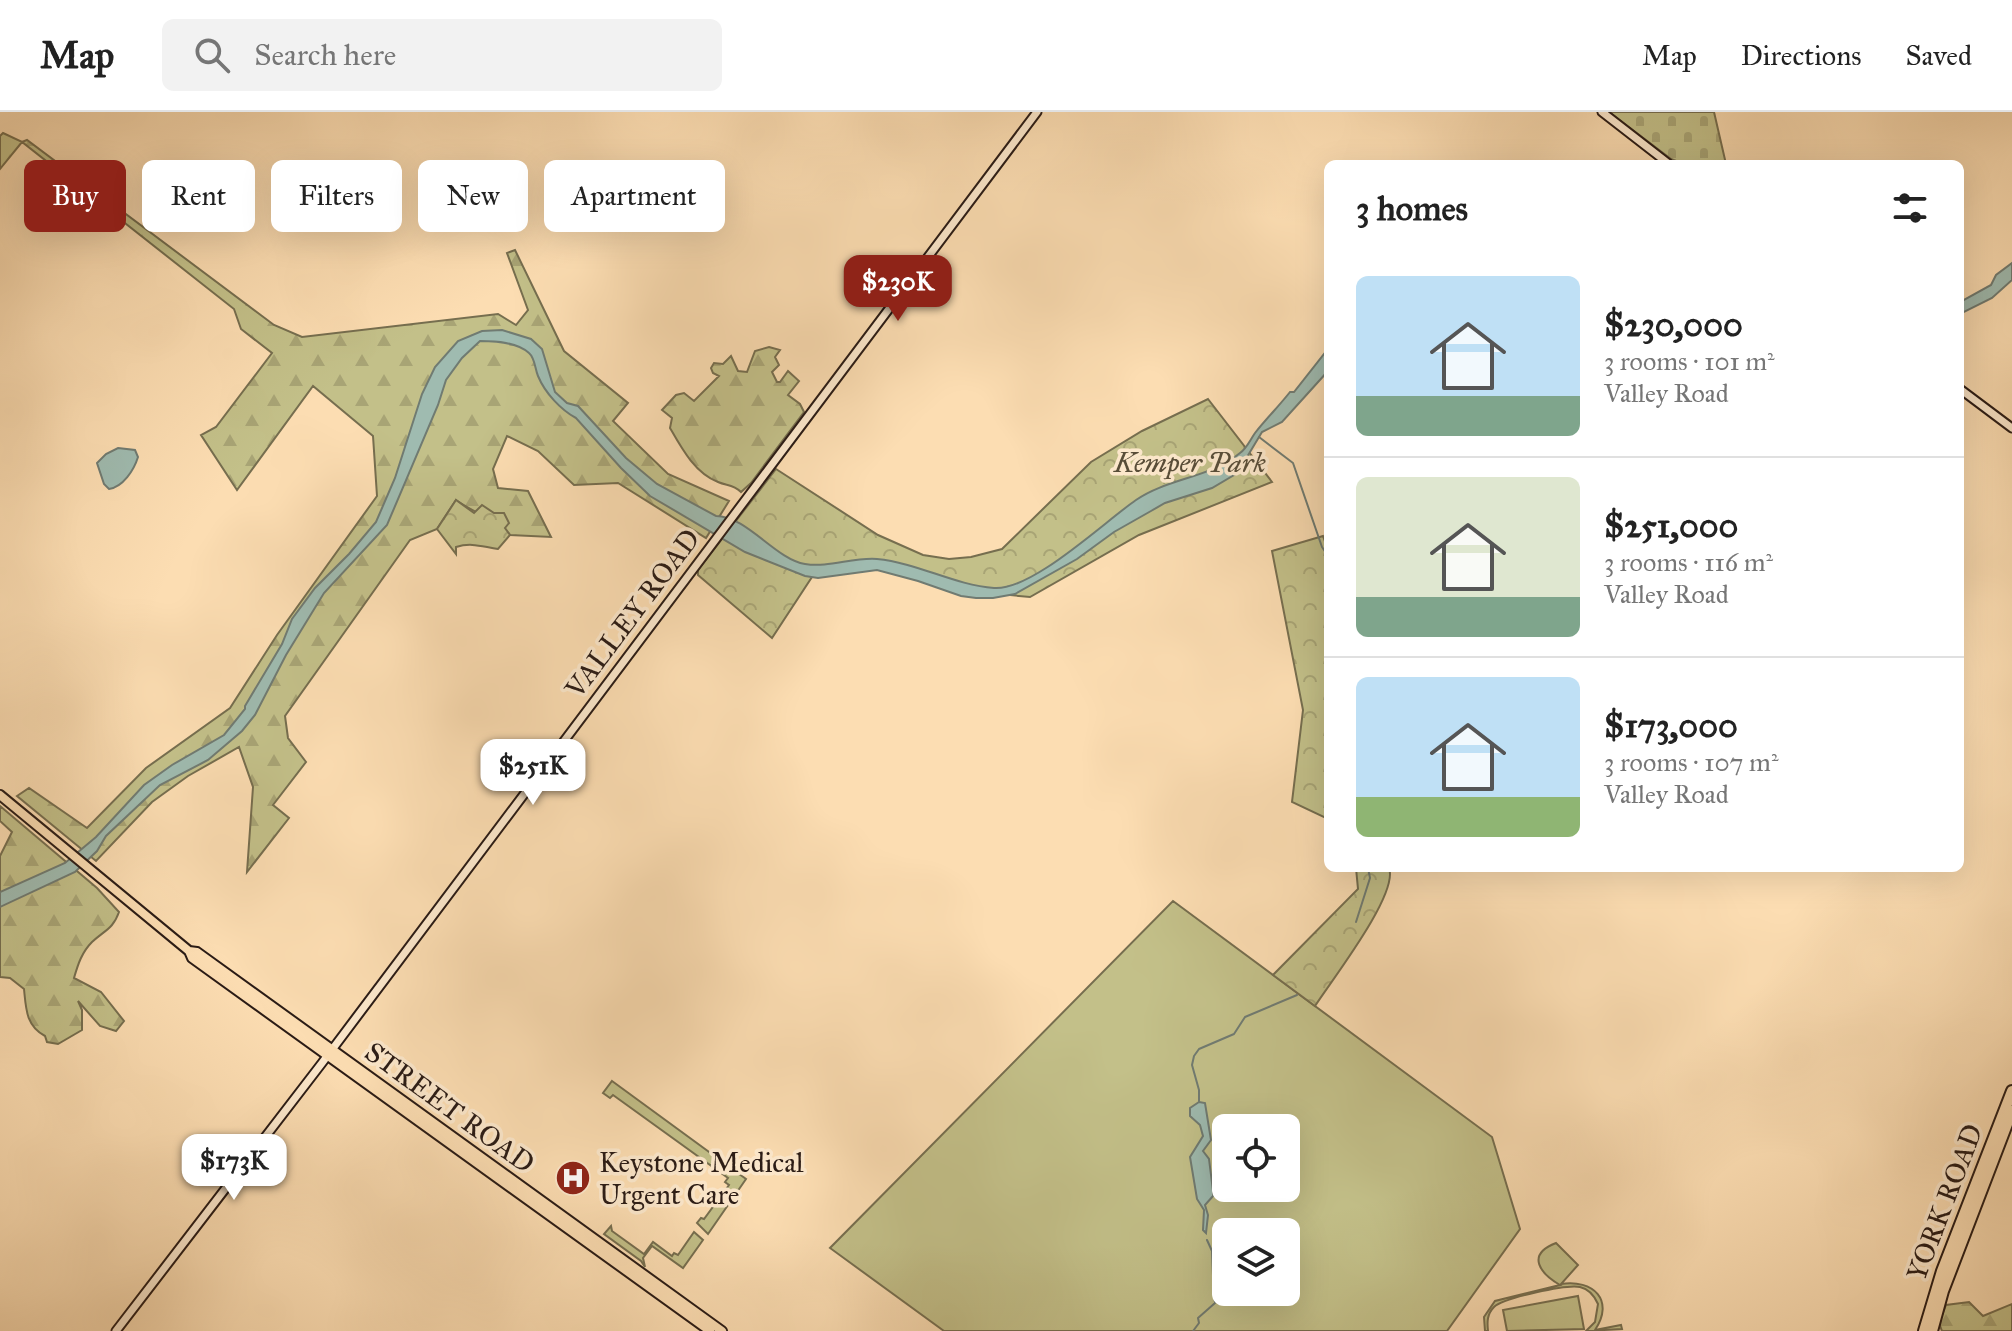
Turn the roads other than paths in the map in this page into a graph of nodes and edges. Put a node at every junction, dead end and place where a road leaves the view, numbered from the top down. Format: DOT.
graph roads {
  1 [pos="1037,112"];
  2 [pos="1602,112"];
  3 [pos="1664,160"];
  4 [pos="1964,392"];
  5 [pos="2012,428"];
  6 [pos="0,795"];
  7 [pos="330,1052"];
  8 [pos="2012,1091"];
  9 [pos="2012,1111"];
  10 [pos="116,1331"];
  11 [pos="710,1331"];
  12 [pos="722,1331"];
  13 [pos="1924,1331"];
  14 [pos="1932,1331"];
  1 -- 7 [label="street, VALLEY ROAD"];
  2 -- 3 [label="street"];
  4 -- 5 [label="street"];
  6 -- 7 [label="main road, STREET ROAD"];
  7 -- 10 [label="street, VALLEY ROAD"];
  7 -- 11 [label="main road, STREET ROAD"];
  7 -- 12 [label="main road, STREET ROAD"];
  8 -- 13 [label="highway, YORK ROAD"];
  9 -- 14 [label="highway, YORK ROAD"];
}
